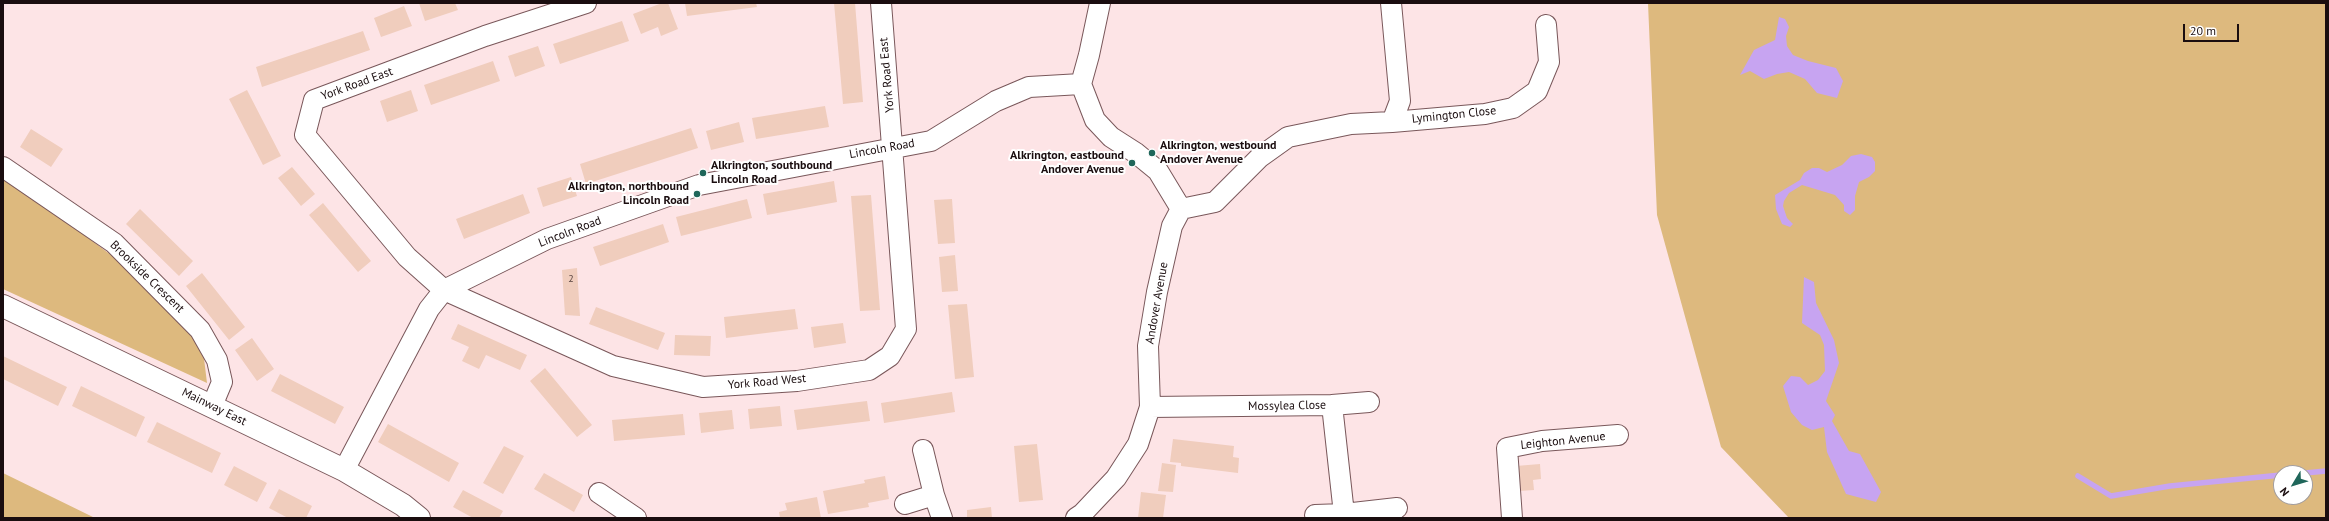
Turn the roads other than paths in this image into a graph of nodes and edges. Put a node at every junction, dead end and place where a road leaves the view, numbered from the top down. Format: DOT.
graph roads {
  1 [pos="586,3"];
  2 [pos="881,3"];
  3 [pos="1100,3"];
  4 [pos="1391,3"];
  5 [pos="1546,25"];
  6 [pos="1081,84"];
  7 [pos="1392,122"];
  8 [pos="893,146"];
  9 [pos="3,167"];
  10 [pos="1181,209"];
  11 [pos="444,290"];
  12 [pos="3,306"];
  13 [pos="1369,402"];
  14 [pos="1332,405"];
  15 [pos="212,406"];
  16 [pos="1150,407"];
  17 [pos="1618,435"];
  18 [pos="923,450"];
  19 [pos="344,470"];
  20 [pos="599,493"];
  21 [pos="934,495"];
  22 [pos="906,504"];
  23 [pos="1397,508"];
  24 [pos="1344,514"];
  25 [pos="1315,515"];
  26 [pos="1081,517"];
  27 [pos="419,518"];
  28 [pos="636,518"];
  29 [pos="942,518"];
  30 [pos="1512,518"];
  1 -- 11 [label="street, York Road East"];
  2 -- 8 [label="street, York Road East"];
  3 -- 6 [label="street"];
  4 -- 7 [label="street"];
  5 -- 7 [label="street, Lymington Close"];
  6 -- 8 [label="street, Lincoln Road"];
  6 -- 10 [label="street"];
  7 -- 10 [label="street"];
  8 -- 11 [label="street, Lincoln Road"];
  8 -- 11 [label="street, York Road West"];
  9 -- 15 [label="street, Brookside Crescent"];
  10 -- 16 [label="street, Andover Avenue"];
  11 -- 19 [label="street, Lincoln Road"];
  12 -- 15 [label="street, Mainway East"];
  13 -- 14 [label="street"];
  14 -- 16 [label="street, Mossylea Close"];
  14 -- 24 [label="street, Mossylea Close"];
  15 -- 19 [label="street, Mainway East"];
  16 -- 26 [label="street, Andover Avenue"];
  17 -- 30 [label="street, Leighton Avenue"];
  18 -- 21 [label="street"];
  19 -- 27 [label="street, Mainway East"];
  20 -- 28 [label="street"];
  21 -- 22 [label="street"];
  21 -- 29 [label="street"];
  23 -- 24 [label="street"];
  24 -- 25 [label="street"];
}
